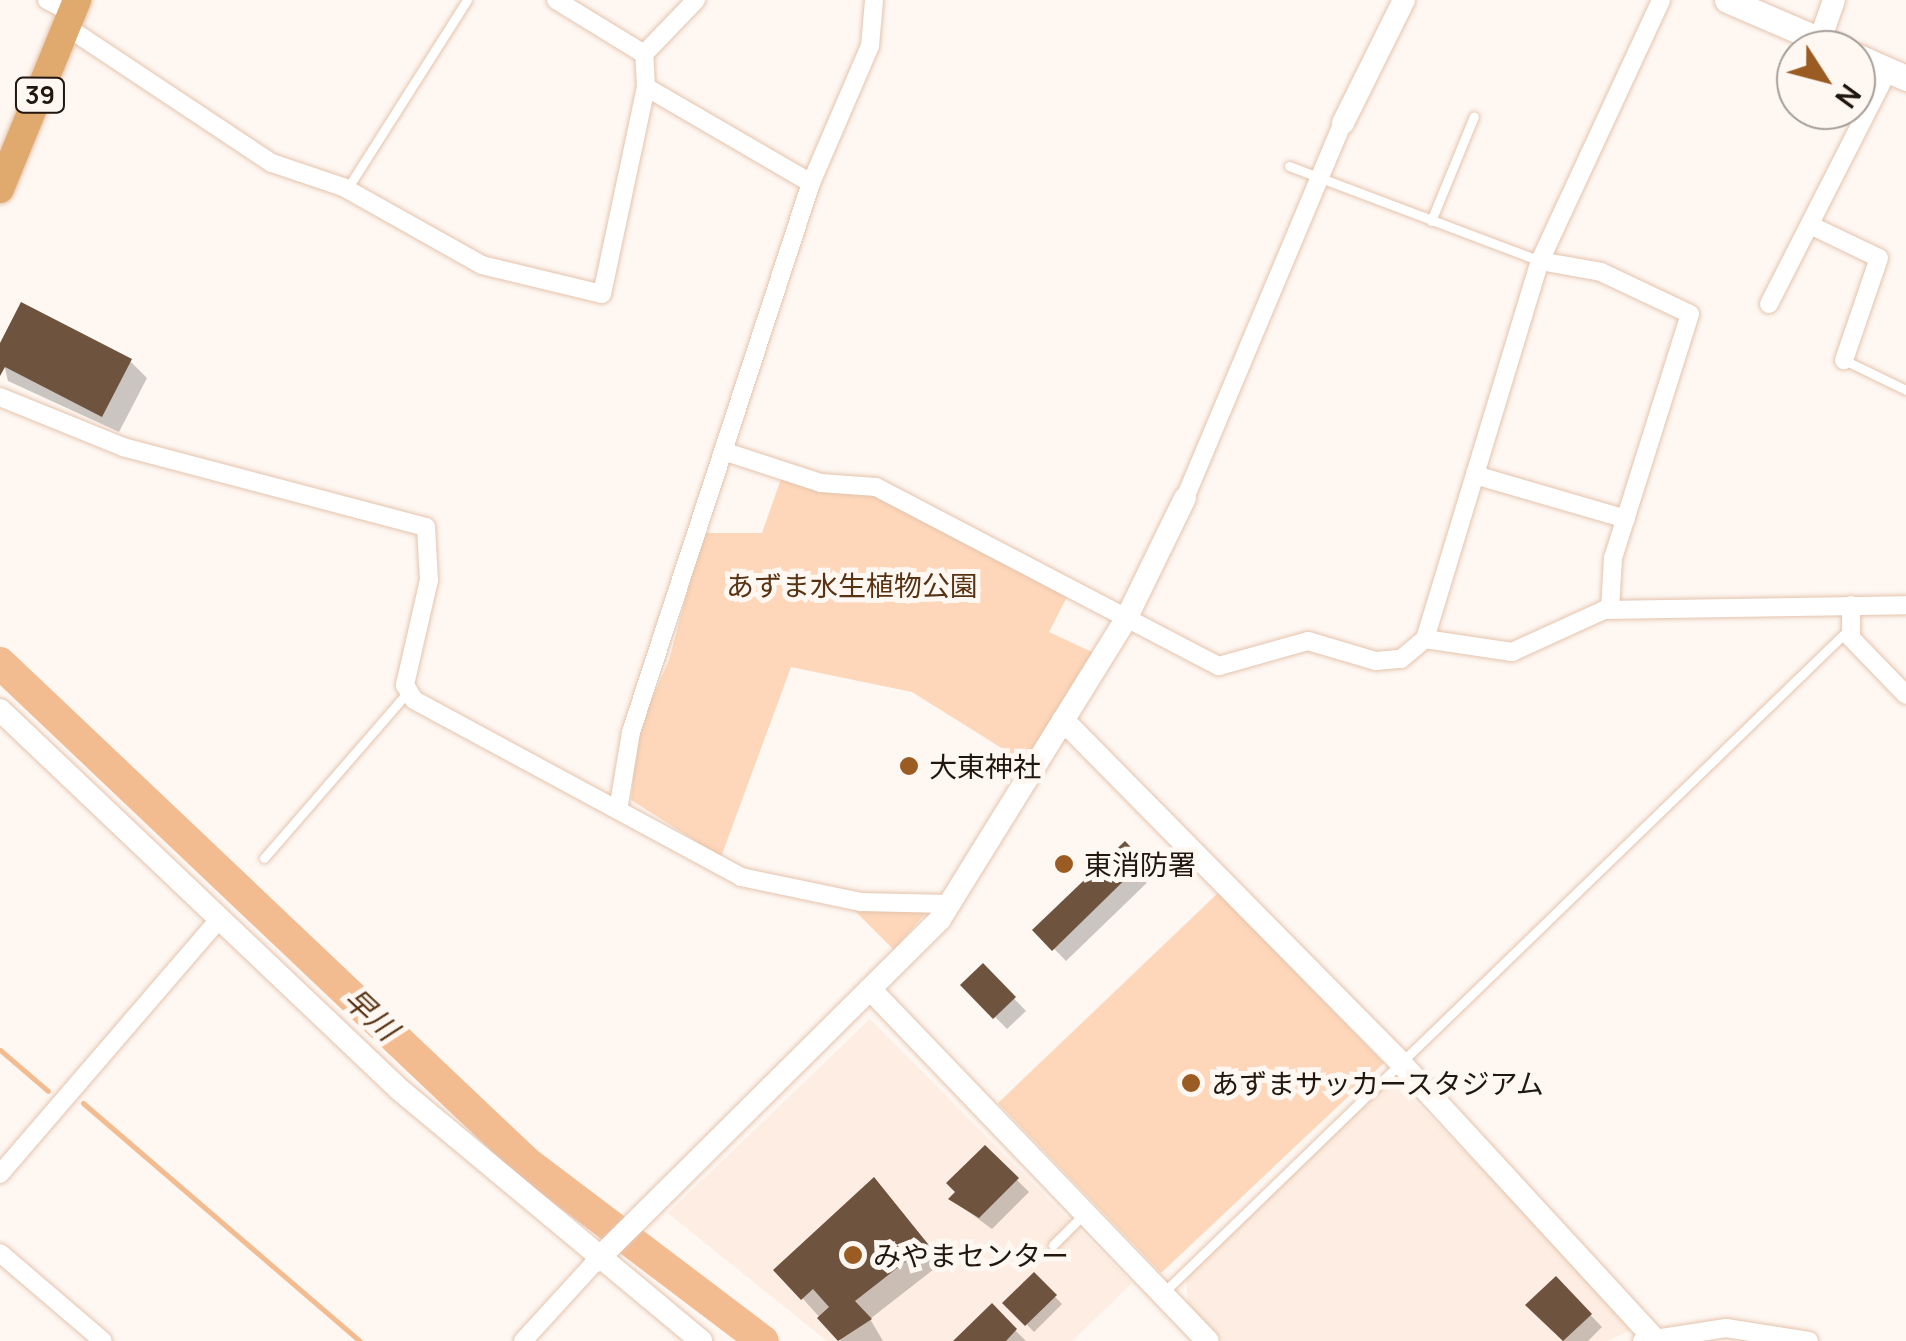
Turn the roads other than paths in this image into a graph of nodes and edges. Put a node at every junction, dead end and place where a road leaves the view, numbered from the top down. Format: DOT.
graph roads {
  1 [pos="47,0"];
  2 [pos="467,0"];
  3 [pos="556,0"];
  4 [pos="696,0"];
  5 [pos="874,0"];
  6 [pos="1404,0"];
  7 [pos="1662,0"];
  8 [pos="1727,0"];
  9 [pos="1834,0"];
  10 [pos="73,14"];
  11 [pos="1796,30"];
  12 [pos="1832,30"];
  13 [pos="644,54"];
  14 [pos="1897,74"];
  15 [pos="646,88"];
  16 [pos="1474,116"];
  17 [pos="1344,124"];
  18 [pos="1290,166"];
  19 [pos="1322,178"];
  20 [pos="811,182"];
  21 [pos="347,188"];
  22 [pos="0,189"];
  23 [pos="1431,221"];
  24 [pos="1810,226"];
  25 [pos="1540,261"];
  26 [pos="1769,304"];
  27 [pos="1844,360"];
  28 [pos="1906,390"];
  29 [pos="0,397"];
  30 [pos="723,451"];
  31 [pos="1475,474"];
  32 [pos="1186,498"];
  33 [pos="1626,519"];
  34 [pos="1851,605"];
  35 [pos="1906,605"];
  36 [pos="1610,610"];
  37 [pos="1127,617"];
  38 [pos="1848,630"];
  39 [pos="1425,639"];
  40 [pos="406,694"];
  41 [pos="1906,695"];
  42 [pos="0,710"];
  43 [pos="1064,720"];
  44 [pos="619,804"];
  45 [pos="264,858"];
  46 [pos="949,904"];
  47 [pos="220,918"];
  48 [pos="870,989"];
  49 [pos="1399,1061"];
  50 [pos="0,1174"];
  51 [pos="1085,1213"];
  52 [pos="1053,1245"];
  53 [pos="0,1253"];
  54 [pos="599,1257"];
  55 [pos="1162,1294"];
  56 [pos="1647,1339"];
  57 [pos="103,1341"];
  58 [pos="523,1341"];
  59 [pos="701,1341"];
  60 [pos="1208,1341"];
  61 [pos="1809,1341"];
  1 -- 10 [label="street"];
  2 -- 21 [label="lane"];
  3 -- 13 [label="street"];
  4 -- 13 [label="street"];
  5 -- 20 [label="street"];
  6 -- 17 [label="street"];
  7 -- 25 [label="street"];
  8 -- 11 [label="main road"];
  9 -- 12 [label="street"];
  10 -- 21 [label="street"];
  10 -- 22 [label="main road, 39"];
  13 -- 15 [label="street"];
  14 -- 24 [label="street"];
  15 -- 20 [label="street"];
  15 -- 21 [label="street"];
  16 -- 23 [label="lane"];
  17 -- 19 [label="street"];
  18 -- 19 [label="lane"];
  19 -- 23 [label="lane"];
  19 -- 32 [label="street"];
  20 -- 30 [label="street"];
  23 -- 25 [label="lane"];
  24 -- 26 [label="street"];
  24 -- 27 [label="street"];
  25 -- 31 [label="street"];
  25 -- 33 [label="street"];
  27 -- 28 [label="lane"];
  29 -- 40 [label="street"];
  30 -- 37 [label="street"];
  30 -- 44 [label="street"];
  31 -- 33 [label="street"];
  31 -- 39 [label="street"];
  32 -- 37 [label="street"];
  33 -- 36 [label="street"];
  34 -- 35 [label="street"];
  34 -- 36 [label="street"];
  34 -- 38 [label="street"];
  36 -- 39 [label="street"];
  37 -- 39 [label="street"];
  37 -- 43 [label="street"];
  38 -- 41 [label="street"];
  38 -- 49 [label="lane"];
  40 -- 44 [label="street"];
  40 -- 45 [label="lane"];
  42 -- 47 [label="street"];
  43 -- 46 [label="street"];
  43 -- 49 [label="street"];
  44 -- 46 [label="street"];
  46 -- 48 [label="street"];
  47 -- 50 [label="street"];
  47 -- 54 [label="street"];
  48 -- 51 [label="street"];
  48 -- 54 [label="street"];
  49 -- 55 [label="lane"];
  49 -- 56 [label="street"];
  51 -- 52 [label="lane"];
  51 -- 55 [label="street"];
  53 -- 57 [label="street"];
  54 -- 58 [label="street"];
  54 -- 59 [label="street"];
  55 -- 60 [label="street"];
  56 -- 61 [label="street"];
}
